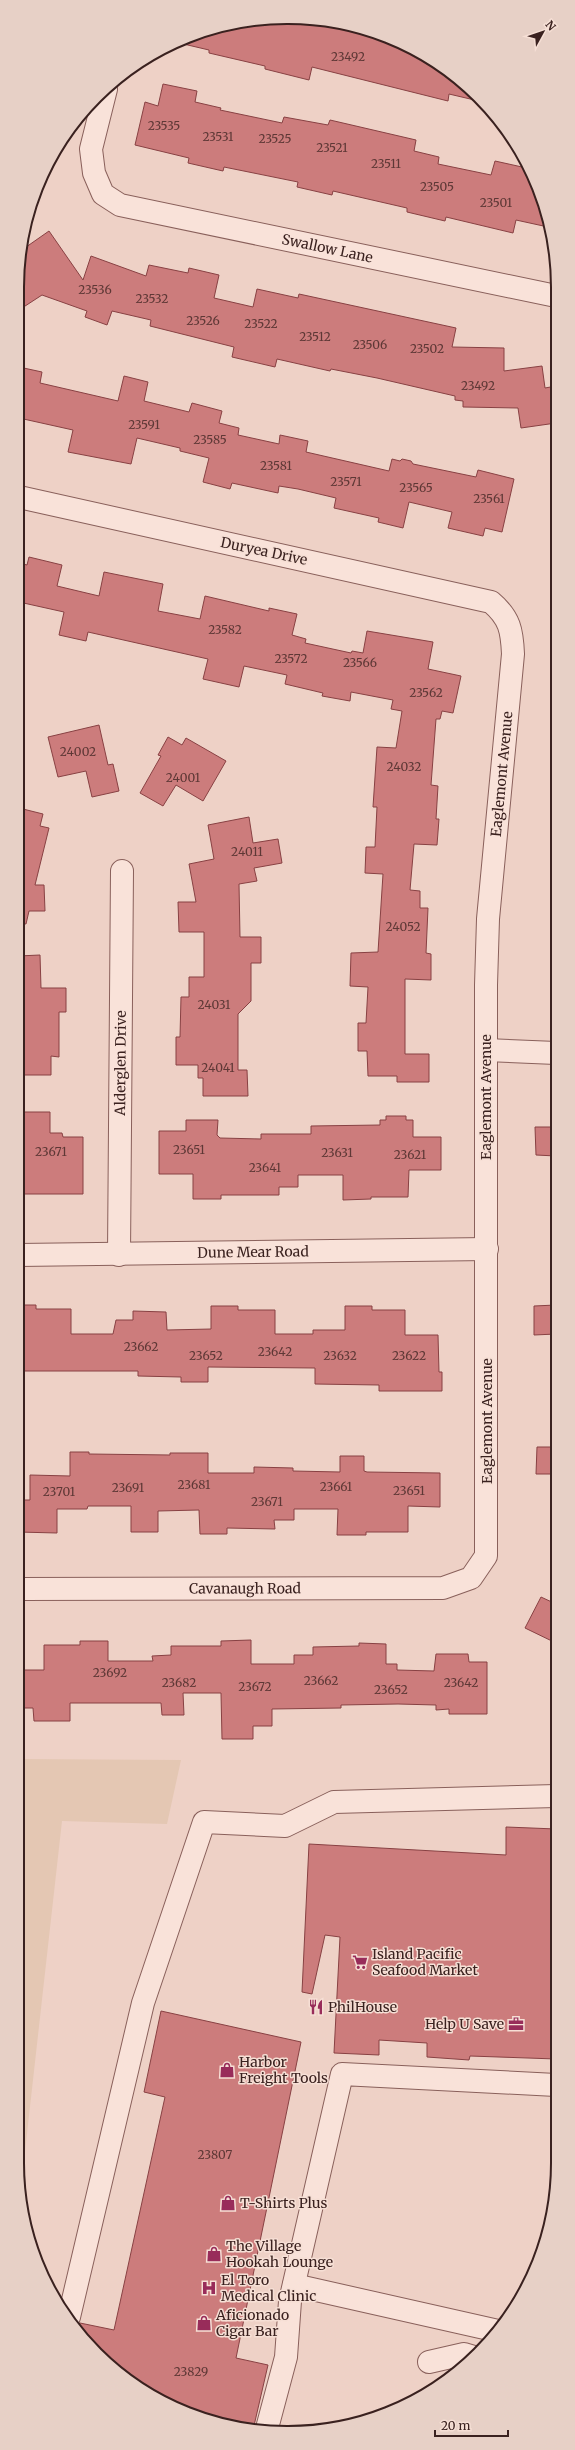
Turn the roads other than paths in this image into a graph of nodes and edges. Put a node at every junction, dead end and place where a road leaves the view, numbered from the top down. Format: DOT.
graph roads {
  1 [pos="104,99"];
  2 [pos="551,295"];
  3 [pos="24,499"];
  4 [pos="504,614"];
  5 [pos="122,871"];
  6 [pos="486,1050"];
  7 [pos="551,1053"];
  8 [pos="487,1249"];
  9 [pos="24,1255"];
  10 [pos="119,1255"];
  11 [pos="471,1578"];
  12 [pos="24,1589"];
  13 [pos="551,1796"];
  14 [pos="551,2085"];
  15 [pos="294,2285"];
  16 [pos="70,2312"];
  17 [pos="491,2330"];
  18 [pos="468,2355"];
  19 [pos="429,2362"];
  20 [pos="268,2425"];
  1 -- 2 [label="street, Swallow Lane"];
  3 -- 4 [label="street, Duryea Drive"];
  4 -- 6 [label="street, Eaglemont Avenue"];
  5 -- 10 [label="street, Alderglen Drive"];
  6 -- 7 [label="street"];
  6 -- 8 [label="street, Eaglemont Avenue"];
  8 -- 10 [label="street, Dune Mear Road"];
  8 -- 11 [label="street, Eaglemont Avenue"];
  9 -- 10 [label="street, Dune Mear Road"];
  11 -- 12 [label="street, Cavanaugh Road"];
  13 -- 16 [label="street"];
  14 -- 15 [label="street"];
  15 -- 17 [label="street"];
  15 -- 20 [label="street"];
  18 -- 19 [label="street"];
}
